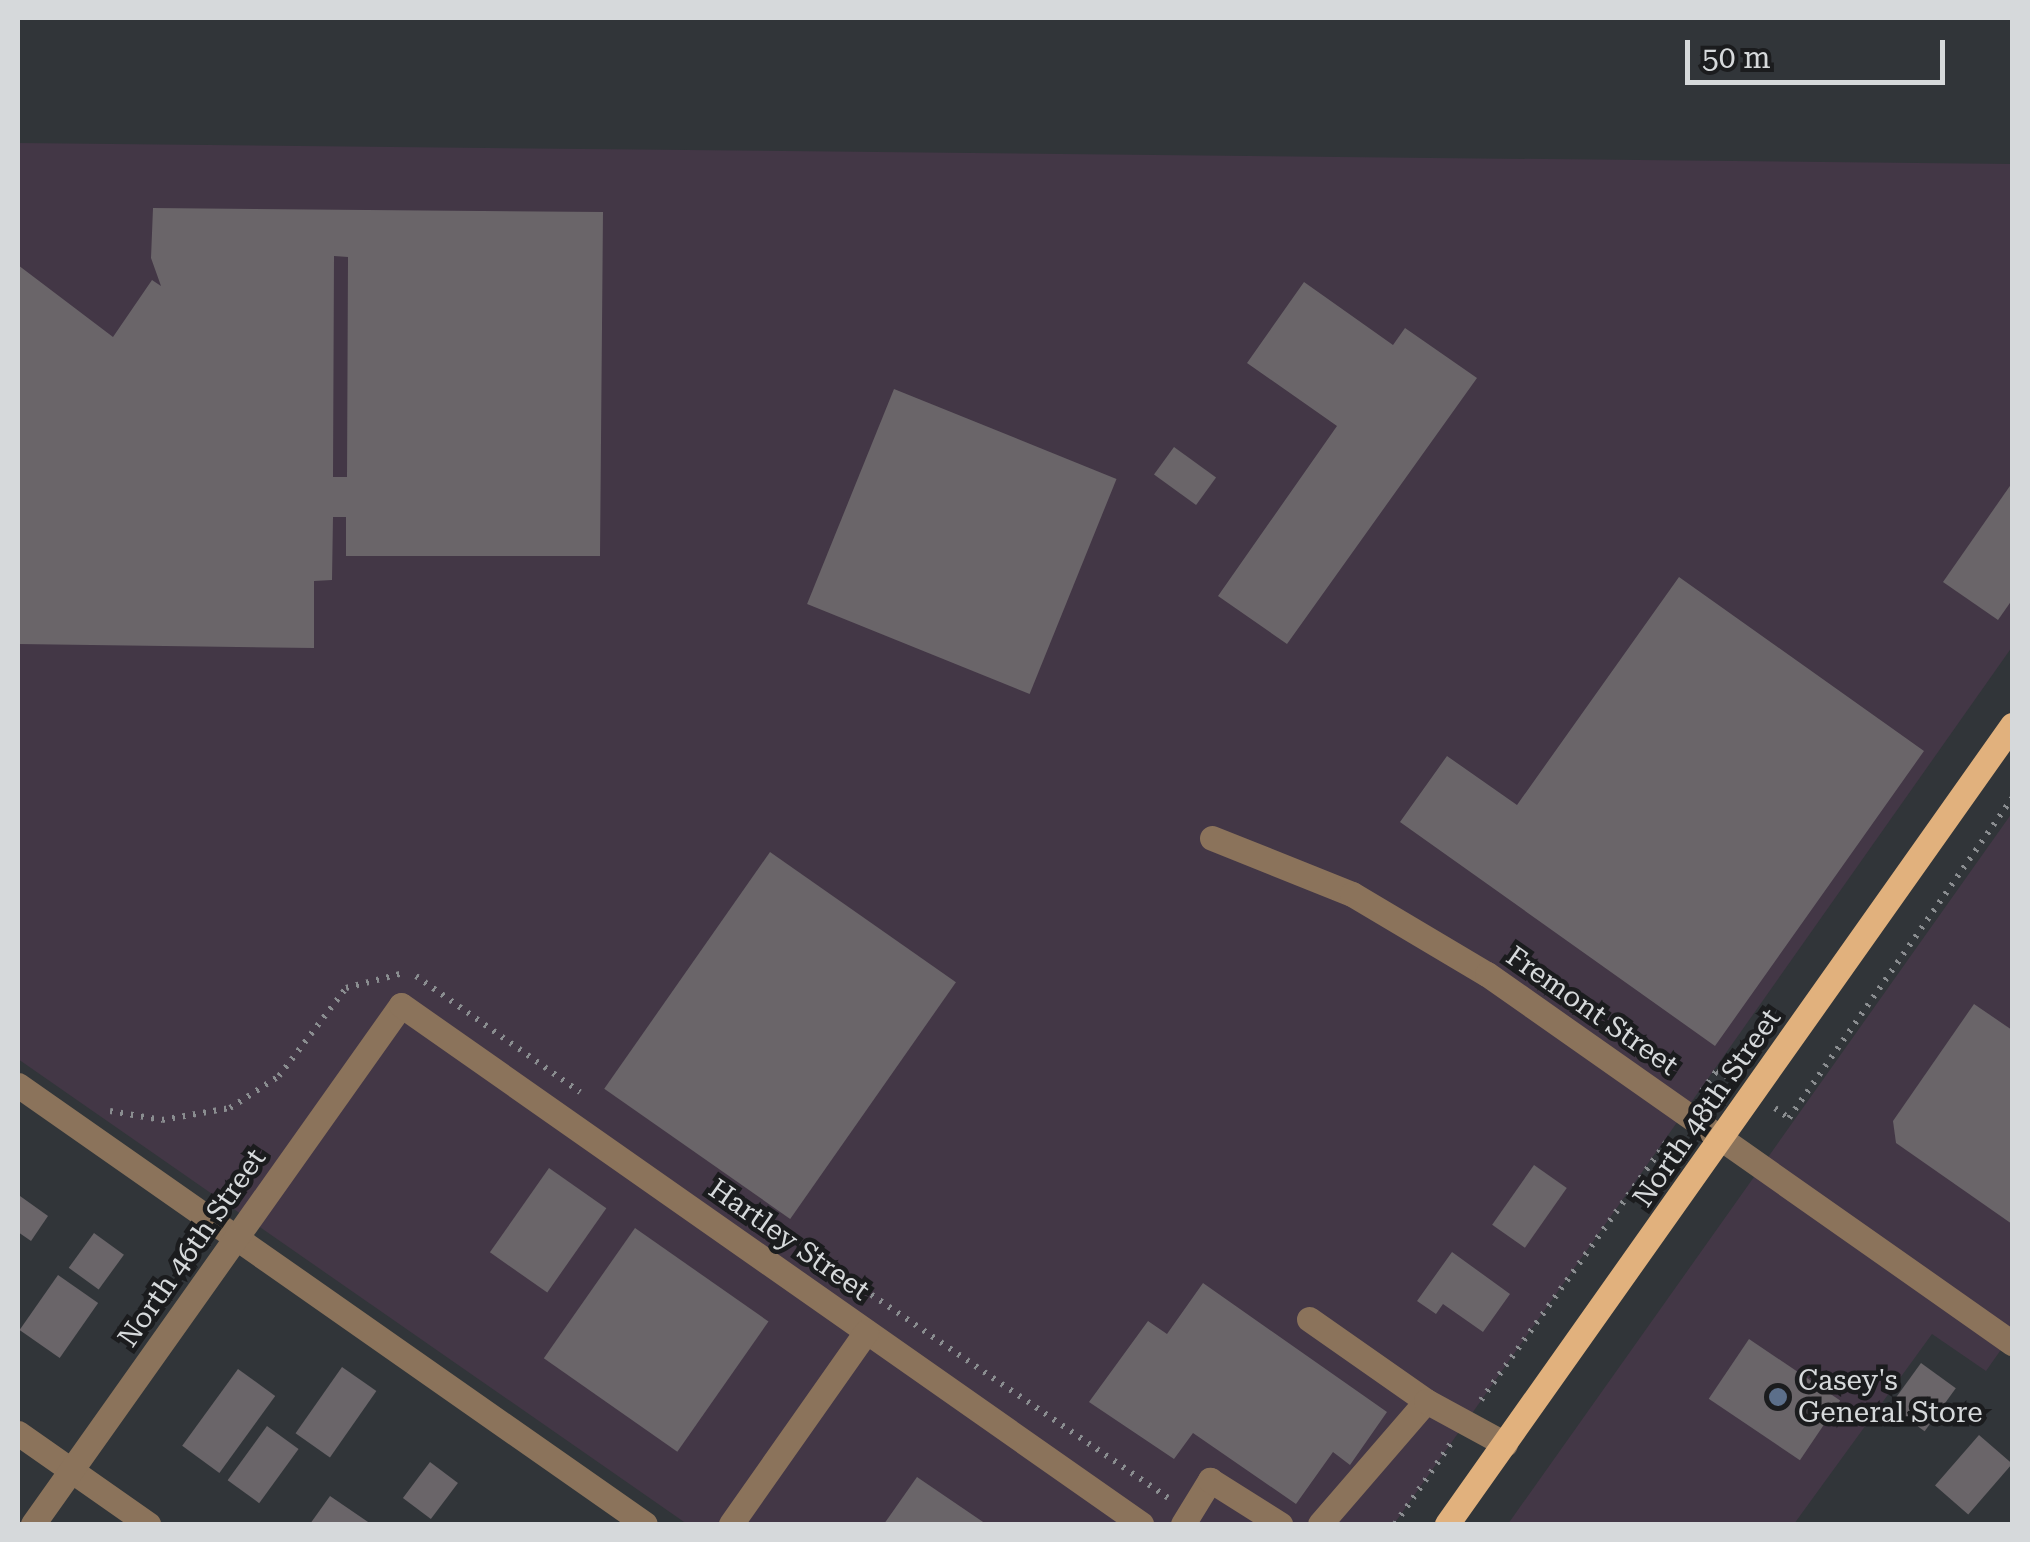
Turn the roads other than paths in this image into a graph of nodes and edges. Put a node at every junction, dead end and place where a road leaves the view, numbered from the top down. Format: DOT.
graph roads {
  1 [pos="2012,725"];
  2 [pos="1212,838"];
  3 [pos="401,1006"];
  4 [pos="18,1084"];
  5 [pos="1722,1140"];
  6 [pos="236,1239"];
  7 [pos="1308,1318"];
  8 [pos="866,1332"];
  9 [pos="2012,1343"];
  10 [pos="1426,1401"];
  11 [pos="18,1433"];
  12 [pos="1505,1444"];
  13 [pos="70,1471"];
  14 [pos="32,1524"];
  15 [pos="148,1524"];
  16 [pos="645,1524"];
  17 [pos="731,1524"];
  18 [pos="1141,1524"];
  19 [pos="1183,1524"];
  20 [pos="1280,1524"];
  21 [pos="1320,1524"];
  22 [pos="1448,1524"];
  1 -- 5 [label="main road, North 48th Street"];
  2 -- 5 [label="street, Fremont Street"];
  3 -- 6 [label="street, North 46th Street"];
  3 -- 8 [label="street, Hartley Street"];
  4 -- 6 [label="street"];
  5 -- 9 [label="street, Fremont Street"];
  5 -- 12 [label="main road, North 48th Street"];
  6 -- 13 [label="street, North 46th Street"];
  6 -- 16 [label="street"];
  7 -- 10 [label="street"];
  8 -- 17 [label="street"];
  8 -- 18 [label="street, Hartley Street"];
  10 -- 12 [label="street"];
  10 -- 21 [label="street"];
  11 -- 13 [label="street"];
  12 -- 22 [label="main road, North 48th Street"];
  13 -- 14 [label="street, North 46th Street"];
  13 -- 15 [label="street"];
  19 -- 20 [label="street"];
}
